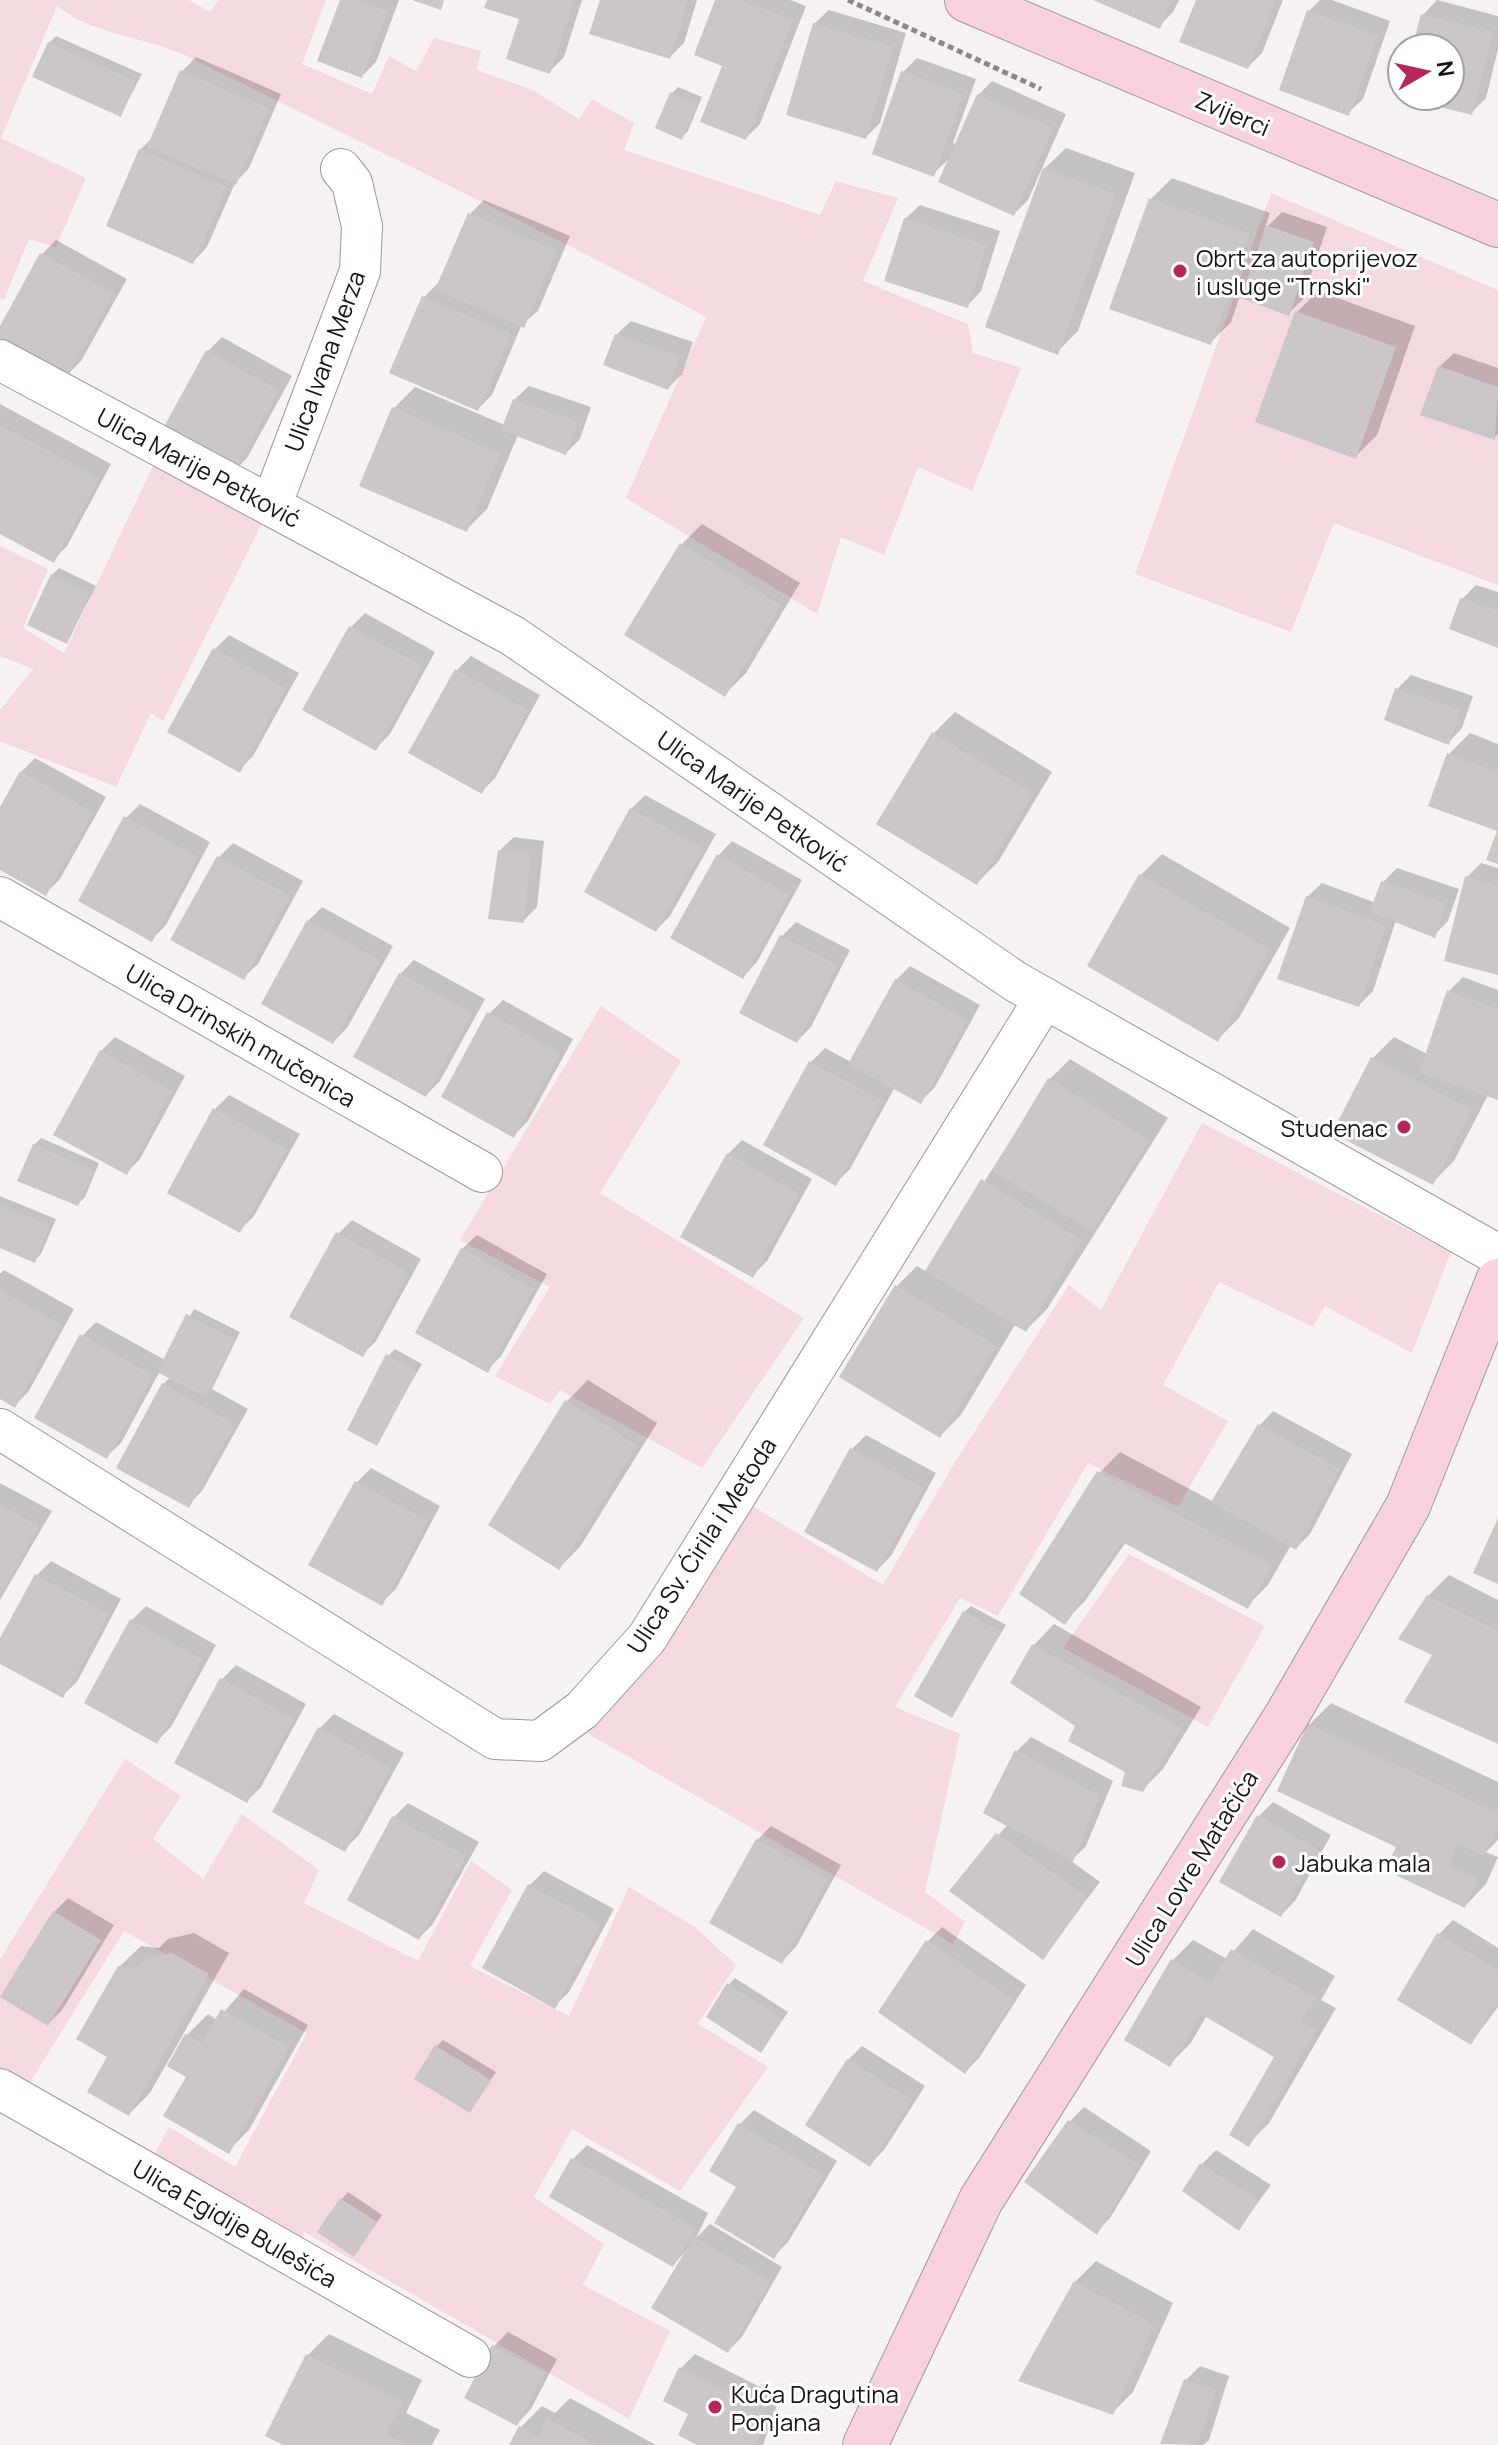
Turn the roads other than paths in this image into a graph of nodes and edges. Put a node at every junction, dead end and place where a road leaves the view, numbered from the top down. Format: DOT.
graph roads {
  1 [pos="967,0"];
  2 [pos="341,169"];
  3 [pos="1498,225"];
  4 [pos="0,360"];
  5 [pos="271,506"];
  6 [pos="0,897"];
  7 [pos="1045,998"];
  8 [pos="482,1172"];
  9 [pos="1498,1255"];
  10 [pos="1498,1281"];
  11 [pos="0,1429"];
  12 [pos="0,2089"];
  13 [pos="470,2357"];
  14 [pos="865,2445"];
  1 -- 3 [label="main road, Zvijerci"];
  2 -- 5 [label="street, Ulica Ivana Merza"];
  4 -- 5 [label="street, Ulica Marije Petković"];
  5 -- 7 [label="street, Ulica Marije Petković"];
  6 -- 8 [label="street, Ulica Drinskih mučenica"];
  7 -- 9 [label="street, Ulica Marije Petković"];
  7 -- 11 [label="street, Ulica Sv. Ćirila i Metoda"];
  10 -- 14 [label="main road, Ulica Lovre Matačića"];
  12 -- 13 [label="street, Ulica Egidije Bulešića"];
}
